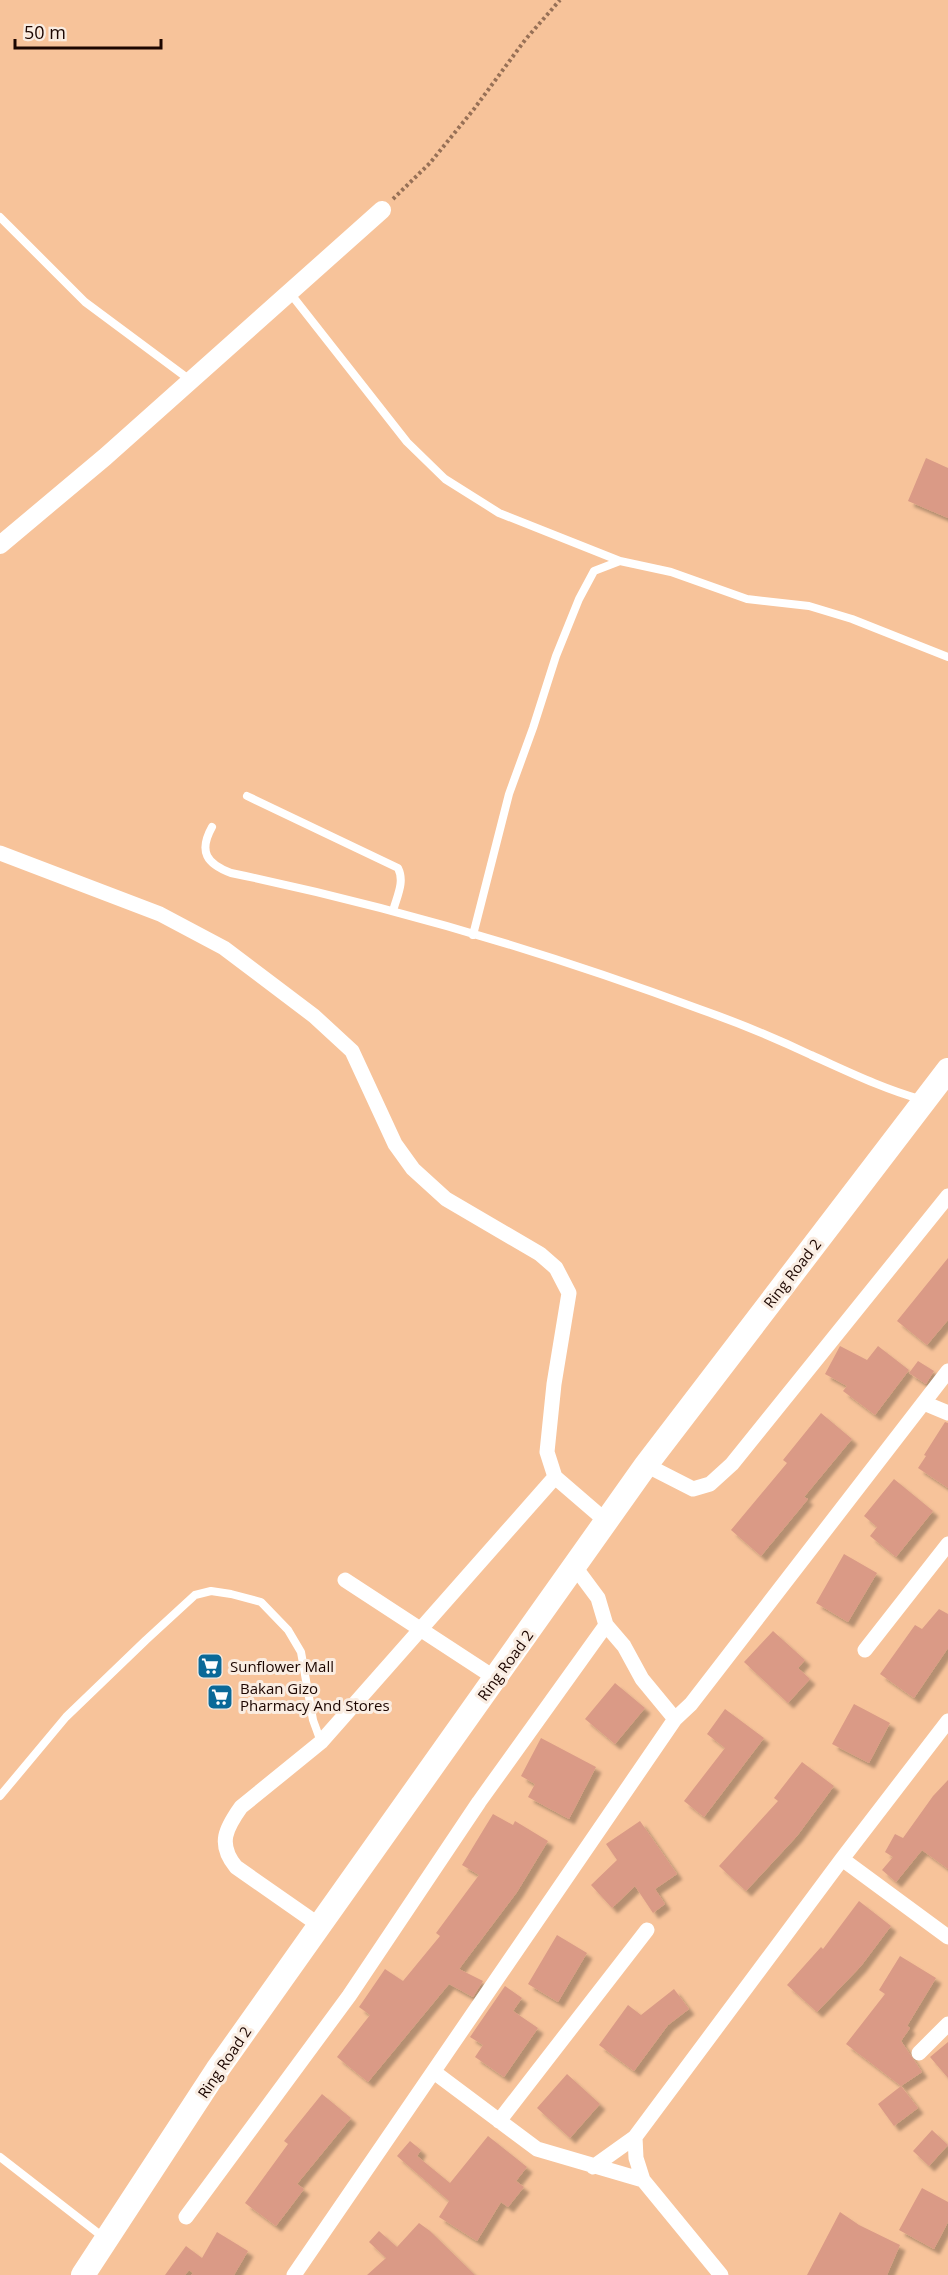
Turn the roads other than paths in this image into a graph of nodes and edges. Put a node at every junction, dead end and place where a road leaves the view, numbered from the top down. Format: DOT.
graph roads {
  1 [pos="382,210"];
  2 [pos="0,217"];
  3 [pos="289,292"];
  4 [pos="190,380"];
  5 [pos="0,545"];
  6 [pos="620,561"];
  7 [pos="948,657"];
  8 [pos="247,796"];
  9 [pos="212,827"];
  10 [pos="0,853"];
  11 [pos="393,911"];
  12 [pos="473,934"];
  13 [pos="948,1070"];
  14 [pos="924,1100"];
  15 [pos="948,1196"];
  16 [pos="948,1371"];
  17 [pos="924,1403"];
  18 [pos="948,1413"];
  19 [pos="646,1465"];
  20 [pos="555,1477"];
  21 [pos="606,1521"];
  22 [pos="948,1544"];
  23 [pos="575,1567"];
  24 [pos="345,1580"];
  25 [pos="606,1625"];
  26 [pos="421,1628"];
  27 [pos="865,1650"];
  28 [pos="495,1678"];
  29 [pos="675,1719"];
  30 [pos="948,1721"];
  31 [pos="321,1742"];
  32 [pos="0,1796"];
  33 [pos="842,1859"];
  34 [pos="320,1925"];
  35 [pos="647,1930"];
  36 [pos="948,1937"];
  37 [pos="948,2024"];
  38 [pos="919,2053"];
  39 [pos="434,2072"];
  40 [pos="499,2121"];
  41 [pos="635,2136"];
  42 [pos="0,2157"];
  43 [pos="593,2167"];
  44 [pos="643,2180"];
  45 [pos="186,2217"];
  46 [pos="106,2240"];
  47 [pos="83,2275"];
  48 [pos="294,2275"];
  49 [pos="721,2275"];
  1 -- 3 [label="street"];
  2 -- 4 [label="lane"];
  3 -- 4 [label="street"];
  3 -- 6 [label="lane"];
  4 -- 5 [label="street"];
  6 -- 7 [label="lane"];
  6 -- 12 [label="lane"];
  8 -- 11 [label="lane"];
  9 -- 11 [label="lane"];
  10 -- 20 [label="street"];
  11 -- 12 [label="lane"];
  12 -- 14 [label="lane"];
  13 -- 14 [label="main road, Ring Road 2"];
  14 -- 19 [label="main road, Ring Road 2"];
  15 -- 19 [label="street"];
  16 -- 17 [label="street"];
  17 -- 18 [label="street"];
  17 -- 29 [label="street"];
  19 -- 21 [label="main road, Ring Road 2"];
  20 -- 21 [label="street"];
  20 -- 26 [label="street"];
  21 -- 23 [label="main road, Ring Road 2"];
  22 -- 27 [label="street"];
  23 -- 25 [label="street"];
  23 -- 28 [label="main road, Ring Road 2"];
  24 -- 26 [label="street"];
  25 -- 29 [label="street"];
  25 -- 45 [label="street"];
  26 -- 28 [label="street"];
  26 -- 31 [label="street"];
  28 -- 34 [label="main road, Ring Road 2"];
  29 -- 39 [label="street"];
  30 -- 33 [label="street"];
  31 -- 32 [label="lane"];
  31 -- 34 [label="street"];
  33 -- 36 [label="street"];
  33 -- 41 [label="street"];
  34 -- 46 [label="main road, Ring Road 2"];
  35 -- 40 [label="street"];
  37 -- 38 [label="street"];
  39 -- 40 [label="street"];
  39 -- 48 [label="street"];
  40 -- 43 [label="street"];
  41 -- 43 [label="street"];
  41 -- 44 [label="street"];
  42 -- 46 [label="lane"];
  43 -- 44 [label="street"];
  44 -- 49 [label="street"];
  46 -- 47 [label="main road, Ring Road 2"];
}
